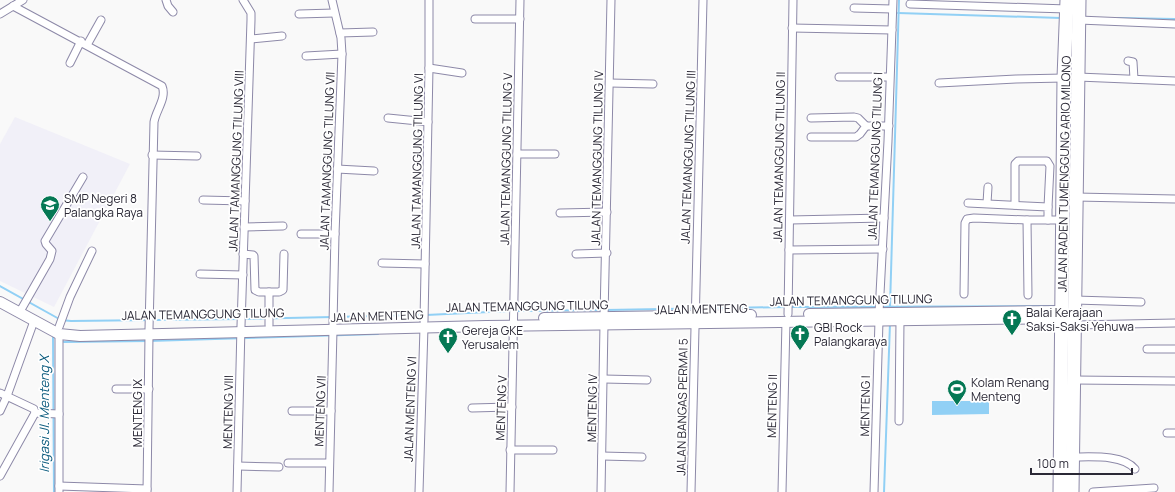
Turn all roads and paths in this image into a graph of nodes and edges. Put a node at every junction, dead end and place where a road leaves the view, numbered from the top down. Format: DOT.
graph roads {
  1 [pos="23,0"];
  2 [pos="166,0"];
  3 [pos="242,0"];
  4 [pos="332,0"];
  5 [pos="429,0"];
  6 [pos="520,0"];
  7 [pos="611,0"];
  8 [pos="703,0"];
  9 [pos="793,0"];
  10 [pos="893,0"];
  11 [pos="910,4"];
  12 [pos="13,6"];
  13 [pos="854,8"];
  14 [pos="892,9"];
  15 [pos="1073,11"];
  16 [pos="173,12"];
  17 [pos="334,13"];
  18 [pos="0,14"];
  19 [pos="299,14"];
  20 [pos="475,19"];
  21 [pos="520,19"];
  22 [pos="101,20"];
  23 [pos="1175,24"];
  24 [pos="792,28"];
  25 [pos="892,30"];
  26 [pos="373,32"];
  27 [pos="340,33"];
  28 [pos="282,36"];
  29 [pos="251,39"];
  30 [pos="81,41"];
  31 [pos="87,45"];
  32 [pos="342,54"];
  33 [pos="306,56"];
  34 [pos="1128,61"];
  35 [pos="70,63"];
  36 [pos="430,68"];
  37 [pos="462,73"];
  38 [pos="839,76"];
  39 [pos="890,77"];
  40 [pos="1078,77"];
  41 [pos="1064,78"];
  42 [pos="1134,79"];
  43 [pos="1175,81"];
  44 [pos="610,84"];
  45 [pos="653,84"];
  46 [pos="939,84"];
  47 [pos="388,118"];
  48 [pos="811,118"];
  49 [pos="428,122"];
  50 [pos="866,126"];
  51 [pos="889,126"];
  52 [pos="810,137"];
  53 [pos="152,154"];
  54 [pos="516,154"];
  55 [pos="555,154"];
  56 [pos="197,156"];
  57 [pos="337,169"];
  58 [pos="374,171"];
  59 [pos="83,177"];
  60 [pos="1064,180"];
  61 [pos="1049,181"];
  62 [pos="988,187"];
  63 [pos="1076,197"];
  64 [pos="1175,198"];
  65 [pos="203,200"];
  66 [pos="245,201"];
  67 [pos="968,202"];
  68 [pos="987,203"];
  69 [pos="1015,205"];
  70 [pos="1048,207"];
  71 [pos="607,212"];
  72 [pos="560,213"];
  73 [pos="884,218"];
  74 [pos="790,220"];
  75 [pos="1027,220"];
  76 [pos="1048,220"];
  77 [pos="1064,220"];
  78 [pos="282,226"];
  79 [pos="244,227"];
  80 [pos="301,234"];
  81 [pos="335,234"];
  82 [pos="1070,237"];
  83 [pos="883,249"];
  84 [pos="789,250"];
  85 [pos="92,251"];
  86 [pos="606,253"];
  87 [pos="243,254"];
  88 [pos="284,254"];
  89 [pos="576,254"];
  90 [pos="382,263"];
  91 [pos="425,264"];
  92 [pos="200,274"];
  93 [pos="243,275"];
  94 [pos="269,292"];
  95 [pos="964,294"];
  96 [pos="1028,295"];
  97 [pos="0,296"];
  98 [pos="1075,300"];
  99 [pos="0,302"];
  100 [pos="1140,302"];
  101 [pos="22,308"];
  102 [pos="1062,314"];
  103 [pos="881,316"];
  104 [pos="898,317"];
  105 [pos="787,318"];
  106 [pos="694,319"];
  107 [pos="34,321"];
  108 [pos="604,321"];
  109 [pos="514,322"];
  110 [pos="1175,323"];
  111 [pos="424,324"];
  112 [pos="269,325"];
  113 [pos="1074,325"];
  114 [pos="333,327"];
  115 [pos="241,329"];
  116 [pos="59,331"];
  117 [pos="149,332"];
  118 [pos="1146,349"];
  119 [pos="1175,349"];
  120 [pos="604,379"];
  121 [pos="648,380"];
  122 [pos="1175,381"];
  123 [pos="1070,384"];
  124 [pos="116,389"];
  125 [pos="148,389"];
  126 [pos="3,394"];
  127 [pos="512,407"];
  128 [pos="472,408"];
  129 [pos="0,411"];
  130 [pos="292,411"];
  131 [pos="331,411"];
  132 [pos="35,413"];
  133 [pos="59,414"];
  134 [pos="899,421"];
  135 [pos="1167,433"];
  136 [pos="1175,433"];
  137 [pos="510,450"];
  138 [pos="553,450"];
  139 [pos="602,456"];
  140 [pos="642,457"];
  141 [pos="1072,457"];
  142 [pos="288,462"];
  143 [pos="329,463"];
  144 [pos="238,466"];
  145 [pos="279,466"];
  146 [pos="1135,469"];
  147 [pos="0,476"];
  148 [pos="1154,488"];
  149 [pos="59,489"];
  150 [pos="147,491"];
  151 [pos="237,492"];
  152 [pos="329,492"];
  153 [pos="419,492"];
  154 [pos="510,492"];
  155 [pos="601,492"];
  156 [pos="691,492"];
  157 [pos="782,492"];
  158 [pos="874,492"];
  159 [pos="1060,492"];
  160 [pos="1072,492"];
  161 [pos="1093,492"];
  1 -- 12 [label="street"];
  2 -- 16 [label="street"];
  3 -- 29 [label="street, JALAN TAMANGGUNG TILUNG VIII"];
  4 -- 17 [label="street, JALAN TAMANGGUNG TILUNG VII"];
  5 -- 36 [label="street, JALAN TAMANGGUNG TILUNG VI"];
  6 -- 21 [label="street, JALAN TEMANGGUNG TILUNG V"];
  7 -- 44 [label="street, JALAN TEMANGGUNG TILUNG IV"];
  8 -- 106 [label="street, JALAN TEMANGGUNG TILUNG III"];
  9 -- 24 [label="street, JALAN TEMANGGUNG TILUNG II"];
  10 -- 14 [label="street, JALAN TEMANGGUNG TILUNG I"];
  11 -- 15 [label="street"];
  12 -- 18 [label="street"];
  12 -- 30 [label="street"];
  13 -- 14 [label="street"];
  14 -- 25 [label="street, JALAN TEMANGGUNG TILUNG I"];
  15 -- 23 [label="street"];
  15 -- 40 [label="highway, JALAN RADEN TUMENGGUNG ARIO MILONO"];
  15 -- 41 [label="highway, JALAN RADEN TUMENGGUNG ARIO MILONO"];
  17 -- 19 [label="street"];
  17 -- 27 [label="street, JALAN TAMANGGUNG TILUNG VII"];
  20 -- 21 [label="street"];
  21 -- 54 [label="street, JALAN TEMANGGUNG TILUNG V"];
  22 -- 31 [label="street"];
  24 -- 25 [label="street"];
  24 -- 74 [label="street, JALAN TEMANGGUNG TILUNG II"];
  25 -- 39 [label="street, JALAN TEMANGGUNG TILUNG I"];
  26 -- 27 [label="street"];
  27 -- 32 [label="street, JALAN TAMANGGUNG TILUNG VII"];
  28 -- 29 [label="street"];
  29 -- 66 [label="street, JALAN TAMANGGUNG TILUNG VIII"];
  30 -- 31 [label="street"];
  30 -- 35 [label="street"];
  31 -- 53 [label="street, MENTENG IX"];
  32 -- 33 [label="street"];
  32 -- 57 [label="street, JALAN TAMANGGUNG TILUNG VII"];
  34 -- 42 [label="street"];
  36 -- 37 [label="street"];
  36 -- 49 [label="street, JALAN TAMANGGUNG TILUNG VI"];
  38 -- 39 [label="street"];
  39 -- 51 [label="street, JALAN TEMANGGUNG TILUNG I"];
  40 -- 42 [label="street"];
  40 -- 63 [label="highway, JALAN RADEN TUMENGGUNG ARIO MILONO"];
  41 -- 46 [label="street"];
  41 -- 60 [label="highway, JALAN RADEN TUMENGGUNG ARIO MILONO"];
  42 -- 43 [label="street"];
  44 -- 45 [label="street"];
  44 -- 71 [label="street, JALAN TEMANGGUNG TILUNG IV"];
  47 -- 49 [label="street"];
  48 -- 50 [label="street"];
  49 -- 91 [label="street, JALAN TAMANGGUNG TILUNG VI"];
  50 -- 51 [label="street"];
  50 -- 52 [label="street"];
  51 -- 73 [label="street, JALAN TEMANGGUNG TILUNG I"];
  53 -- 56 [label="street"];
  53 -- 117 [label="street, MENTENG IX"];
  54 -- 55 [label="street"];
  54 -- 109 [label="street, JALAN TEMANGGUNG TILUNG V"];
  57 -- 58 [label="street"];
  57 -- 81 [label="street, JALAN TAMANGGUNG TILUNG VII"];
  59 -- 101 [label="street"];
  60 -- 61 [label="street"];
  60 -- 77 [label="highway, JALAN RADEN TUMENGGUNG ARIO MILONO"];
  61 -- 69 [label="street"];
  61 -- 70 [label="street"];
  62 -- 68 [label="street"];
  63 -- 64 [label="street"];
  63 -- 82 [label="highway, JALAN RADEN TUMENGGUNG ARIO MILONO"];
  65 -- 66 [label="street"];
  66 -- 79 [label="street, JALAN TAMANGGUNG TILUNG VIII"];
  67 -- 68 [label="street"];
  68 -- 69 [label="street"];
  69 -- 70 [label="street"];
  70 -- 76 [label="street"];
  71 -- 72 [label="street"];
  71 -- 86 [label="street, JALAN TEMANGGUNG TILUNG IV"];
  73 -- 74 [label="street"];
  73 -- 83 [label="street, JALAN TEMANGGUNG TILUNG I"];
  74 -- 84 [label="street, JALAN TEMANGGUNG TILUNG II"];
  75 -- 76 [label="street"];
  75 -- 95 [label="street"];
  75 -- 96 [label="street"];
  76 -- 77 [label="street"];
  77 -- 82 [label="highway, JALAN RADEN TUMENGGUNG ARIO MILONO"];
  78 -- 79 [label="street"];
  79 -- 87 [label="street, JALAN TAMANGGUNG TILUNG VIII"];
  80 -- 81 [label="street"];
  81 -- 114 [label="street, JALAN TAMANGGUNG TILUNG VII"];
  82 -- 98 [label="highway, JALAN RADEN TUMENGGUNG ARIO MILONO"];
  82 -- 102 [label="highway, JALAN RADEN TUMENGGUNG ARIO MILONO"];
  83 -- 84 [label="street"];
  83 -- 103 [label="street, JALAN TEMANGGUNG TILUNG I"];
  84 -- 105 [label="street, JALAN TEMANGGUNG TILUNG II"];
  85 -- 116 [label="street"];
  86 -- 89 [label="street"];
  86 -- 108 [label="street, JALAN TEMANGGUNG TILUNG IV"];
  87 -- 93 [label="street, JALAN TAMANGGUNG TILUNG VIII"];
  87 -- 94 [label="street"];
  88 -- 94 [label="street"];
  90 -- 91 [label="street"];
  91 -- 111 [label="street, JALAN TAMANGGUNG TILUNG VI"];
  92 -- 93 [label="street"];
  93 -- 115 [label="street, JALAN TAMANGGUNG TILUNG VIII"];
  94 -- 112 [label="street"];
  97 -- 101 [label="street, JALAN TEMANGGUNG TILUNG"];
  98 -- 100 [label="street"];
  98 -- 113 [label="highway, JALAN RADEN TUMENGGUNG ARIO MILONO"];
  99 -- 107 [label="street"];
  101 -- 116 [label="street, JALAN TEMANGGUNG TILUNG"];
  102 -- 104 [label="street, JALAN TEMANGGUNG TILUNG"];
  102 -- 123 [label="highway, JALAN RADEN TUMENGGUNG ARIO MILONO"];
  103 -- 104 [label="street, JALAN TEMANGGUNG TILUNG"];
  103 -- 105 [label="street, JALAN TEMANGGUNG TILUNG"];
  103 -- 158 [label="street, MENTENG I"];
  104 -- 134 [label="street"];
  105 -- 106 [label="street, JALAN TEMANGGUNG TILUNG"];
  105 -- 157 [label="street, MENTENG II"];
  106 -- 108 [label="street, JALAN TEMANGGUNG TILUNG"];
  106 -- 156 [label="street, JALAN BANGAS PERMAI 5"];
  107 -- 116 [label="street"];
  107 -- 126 [label="street"];
  108 -- 109 [label="street, JALAN TEMANGGUNG TILUNG"];
  108 -- 120 [label="street, MENTENG IV"];
  109 -- 111 [label="street, JALAN TEMANGGUNG TILUNG"];
  109 -- 127 [label="street, MENTENG V"];
  110 -- 113 [label="street"];
  111 -- 114 [label="street, JALAN TEMANGGUNG TILUNG"];
  111 -- 153 [label="street, JALAN MENTENG VI"];
  112 -- 114 [label="street, JALAN TEMANGGUNG TILUNG"];
  112 -- 115 [label="street, JALAN TEMANGGUNG TILUNG"];
  113 -- 123 [label="highway, JALAN RADEN TUMENGGUNG ARIO MILONO"];
  114 -- 115 [label="street, JALAN MENTENG"];
  114 -- 131 [label="street, MENTENG VII"];
  115 -- 117 [label="street, JALAN TEMANGGUNG TILUNG"];
  115 -- 144 [label="street, MENTENG VIII"];
  116 -- 117 [label="street, JALAN TEMANGGUNG TILUNG"];
  116 -- 133 [label="street"];
  117 -- 125 [label="street, MENTENG IX"];
  118 -- 119 [label="street"];
  120 -- 121 [label="street"];
  120 -- 139 [label="street, MENTENG IV"];
  122 -- 123 [label="street"];
  123 -- 141 [label="highway, JALAN RADEN TUMENGGUNG ARIO MILONO"];
  123 -- 159 [label="highway, JALAN RADEN TUMENGGUNG ARIO MILONO"];
  124 -- 125 [label="street"];
  125 -- 150 [label="street, MENTENG IX"];
  126 -- 129 [label="street"];
  126 -- 132 [label="street"];
  127 -- 128 [label="street"];
  127 -- 137 [label="street, MENTENG V"];
  130 -- 131 [label="street"];
  131 -- 143 [label="street, MENTENG VII"];
  132 -- 133 [label="street"];
  132 -- 147 [label="street"];
  133 -- 149 [label="street"];
  135 -- 136 [label="street"];
  137 -- 138 [label="street"];
  137 -- 154 [label="street, MENTENG V"];
  139 -- 140 [label="street"];
  139 -- 155 [label="street, MENTENG IV"];
  141 -- 146 [label="street"];
  141 -- 160 [label="highway, JALAN RADEN TUMENGGUNG ARIO MILONO"];
  142 -- 143 [label="street"];
  143 -- 152 [label="street, MENTENG VII"];
  144 -- 145 [label="street"];
  144 -- 151 [label="street, MENTENG VIII"];
  148 -- 161 [label="street"];
  149 -- 150 [label="street"];
}
